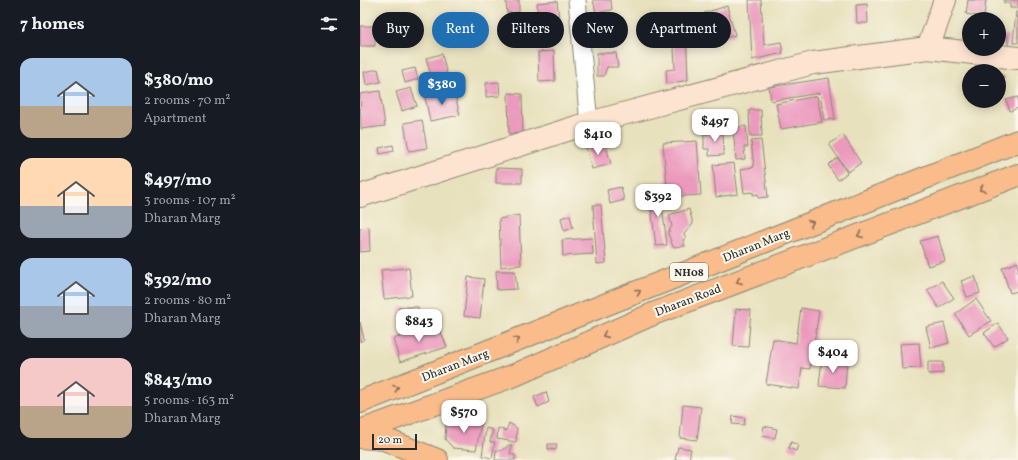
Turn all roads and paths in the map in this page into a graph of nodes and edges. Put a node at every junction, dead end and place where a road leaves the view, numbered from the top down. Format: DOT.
graph roads {
  1 [pos="576,0"];
  2 [pos="945,0"];
  3 [pos="928,48"];
  4 [pos="1018,58"];
  5 [pos="589,122"];
  6 [pos="1018,141"];
  7 [pos="1018,175"];
  8 [pos="360,196"];
  9 [pos="360,402"];
  10 [pos="360,431"];
  11 [pos="360,437"];
  12 [pos="436,460"];
  1 -- 5 [label="street"];
  2 -- 3 [label="street"];
  3 -- 4 [label="street"];
  3 -- 5 [label="street"];
  5 -- 8 [label="street"];
  9 -- 6 [label="main road, Dharan Marg / NH08, one-way"];
  7 -- 10 [label="main road, Dharan Road / NH08, one-way"];
  11 -- 12 [label="main road"];
}
